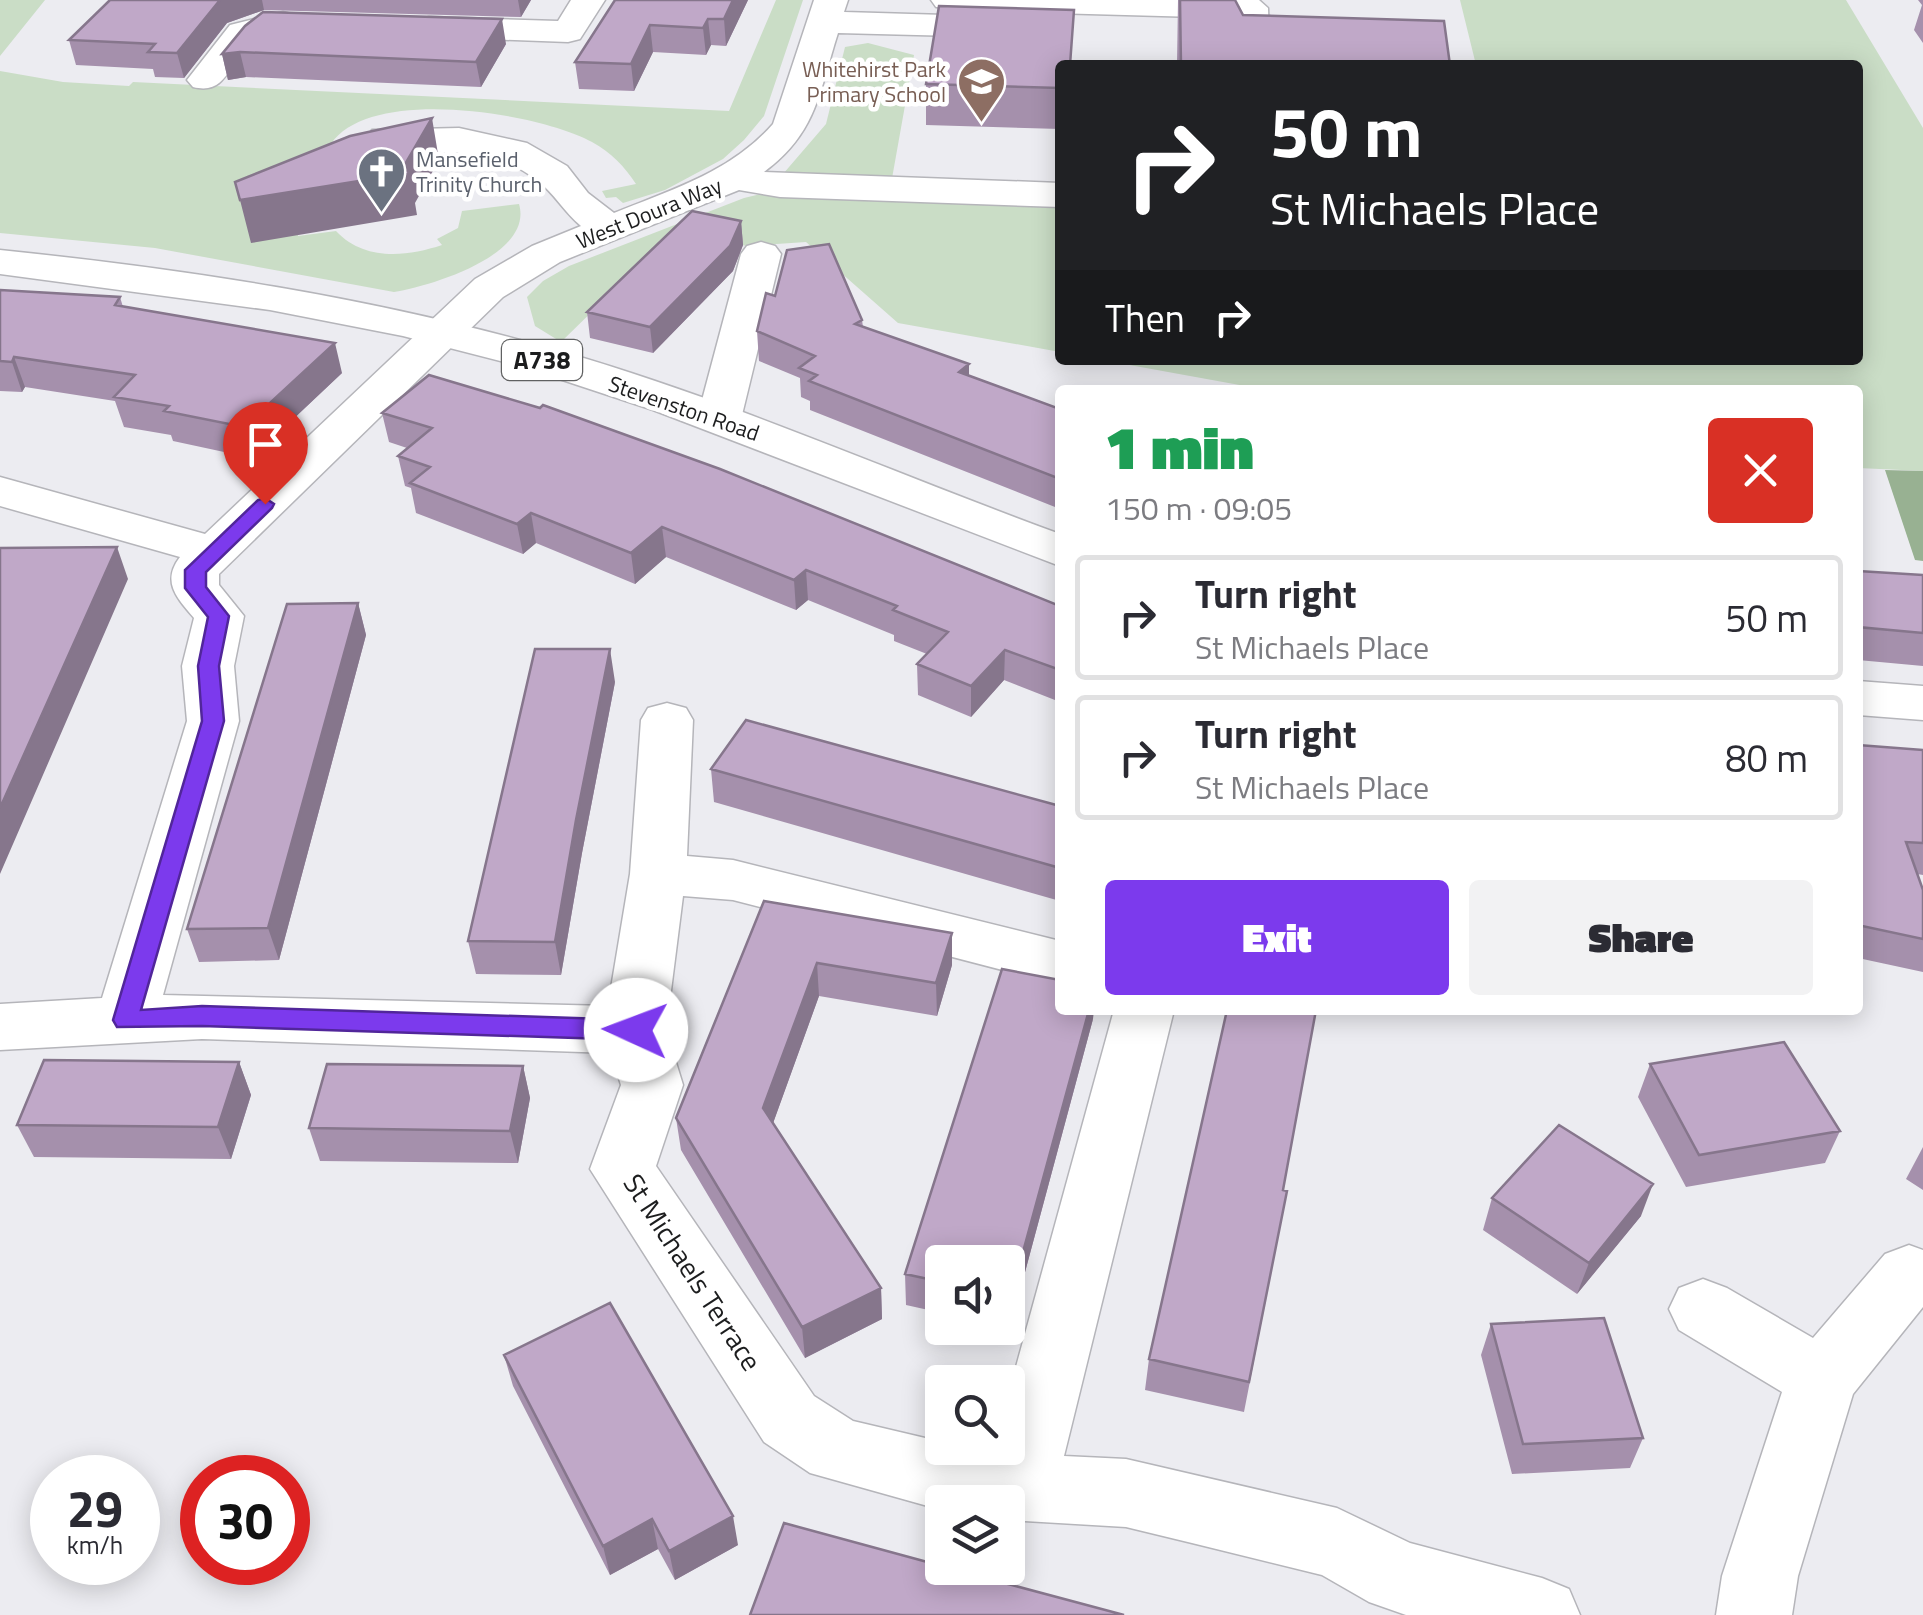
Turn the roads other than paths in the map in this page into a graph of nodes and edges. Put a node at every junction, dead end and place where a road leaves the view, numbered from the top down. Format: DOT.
graph roads {
  1 [pos="512,0"];
  2 [pos="948,0"];
  3 [pos="587,2"];
  4 [pos="997,2"];
  5 [pos="828,11"];
  6 [pos="308,23"];
  7 [pos="398,26"];
  8 [pos="1252,40"];
  9 [pos="204,80"];
  10 [pos="385,138"];
  11 [pos="733,177"];
  12 [pos="1055,195"];
  13 [pos="611,230"];
  14 [pos="760,254"];
  15 [pos="0,262"];
  16 [pos="442,333"];
  17 [pos="719,419"];
  18 [pos="0,491"];
  19 [pos="1055,550"];
  20 [pos="214,552"];
  21 [pos="1863,698"];
  22 [pos="1923,703"];
  23 [pos="667,720"];
  24 [pos="658,874"];
  25 [pos="1055,962"];
  26 [pos="1143,1015"];
  27 [pos="126,1020"];
  28 [pos="0,1027"];
  29 [pos="636,1030"];
  30 [pos="1909,1274"];
  31 [pos="1703,1309"];
  32 [pos="1822,1380"];
  33 [pos="998,1485"];
  34 [pos="1020,1485"];
  35 [pos="1025,1488"];
  36 [pos="1542,1615"];
  37 [pos="1754,1615"];
  1 -- 3 [label="main road"];
  2 -- 4 [label="main road"];
  3 -- 7 [label="main road"];
  4 -- 5 [label="main road"];
  4 -- 8 [label="main road"];
  5 -- 11 [label="main road, West Doura Way"];
  6 -- 9 [label="main road"];
  10 -- 13 [label="main road"];
  11 -- 12 [label="main road"];
  11 -- 13 [label="main road, West Doura Way"];
  13 -- 16 [label="main road, West Doura Way"];
  14 -- 17 [label="main road"];
  15 -- 16 [label="main road, Stevenston Road / A738"];
  16 -- 17 [label="main road, Stevenston Road / A738"];
  16 -- 20 [label="main road, West Doura Way"];
  17 -- 19 [label="main road, Stevenston Road / A738"];
  18 -- 20 [label="main road"];
  20 -- 27 [label="main road"];
  21 -- 22 [label="main road"];
  23 -- 24 [label="main road, St Michaels Terrace"];
  24 -- 25 [label="main road"];
  24 -- 29 [label="main road, St Michaels Terrace"];
  26 -- 34 [label="main road"];
  27 -- 28 [label="main road"];
  27 -- 29 [label="main road"];
  29 -- 33 [label="main road, St Michaels Terrace"];
  30 -- 32 [label="main road"];
  31 -- 32 [label="main road"];
  32 -- 37 [label="main road"];
  35 -- 36 [label="main road, St Michaels Terrace"];
}
